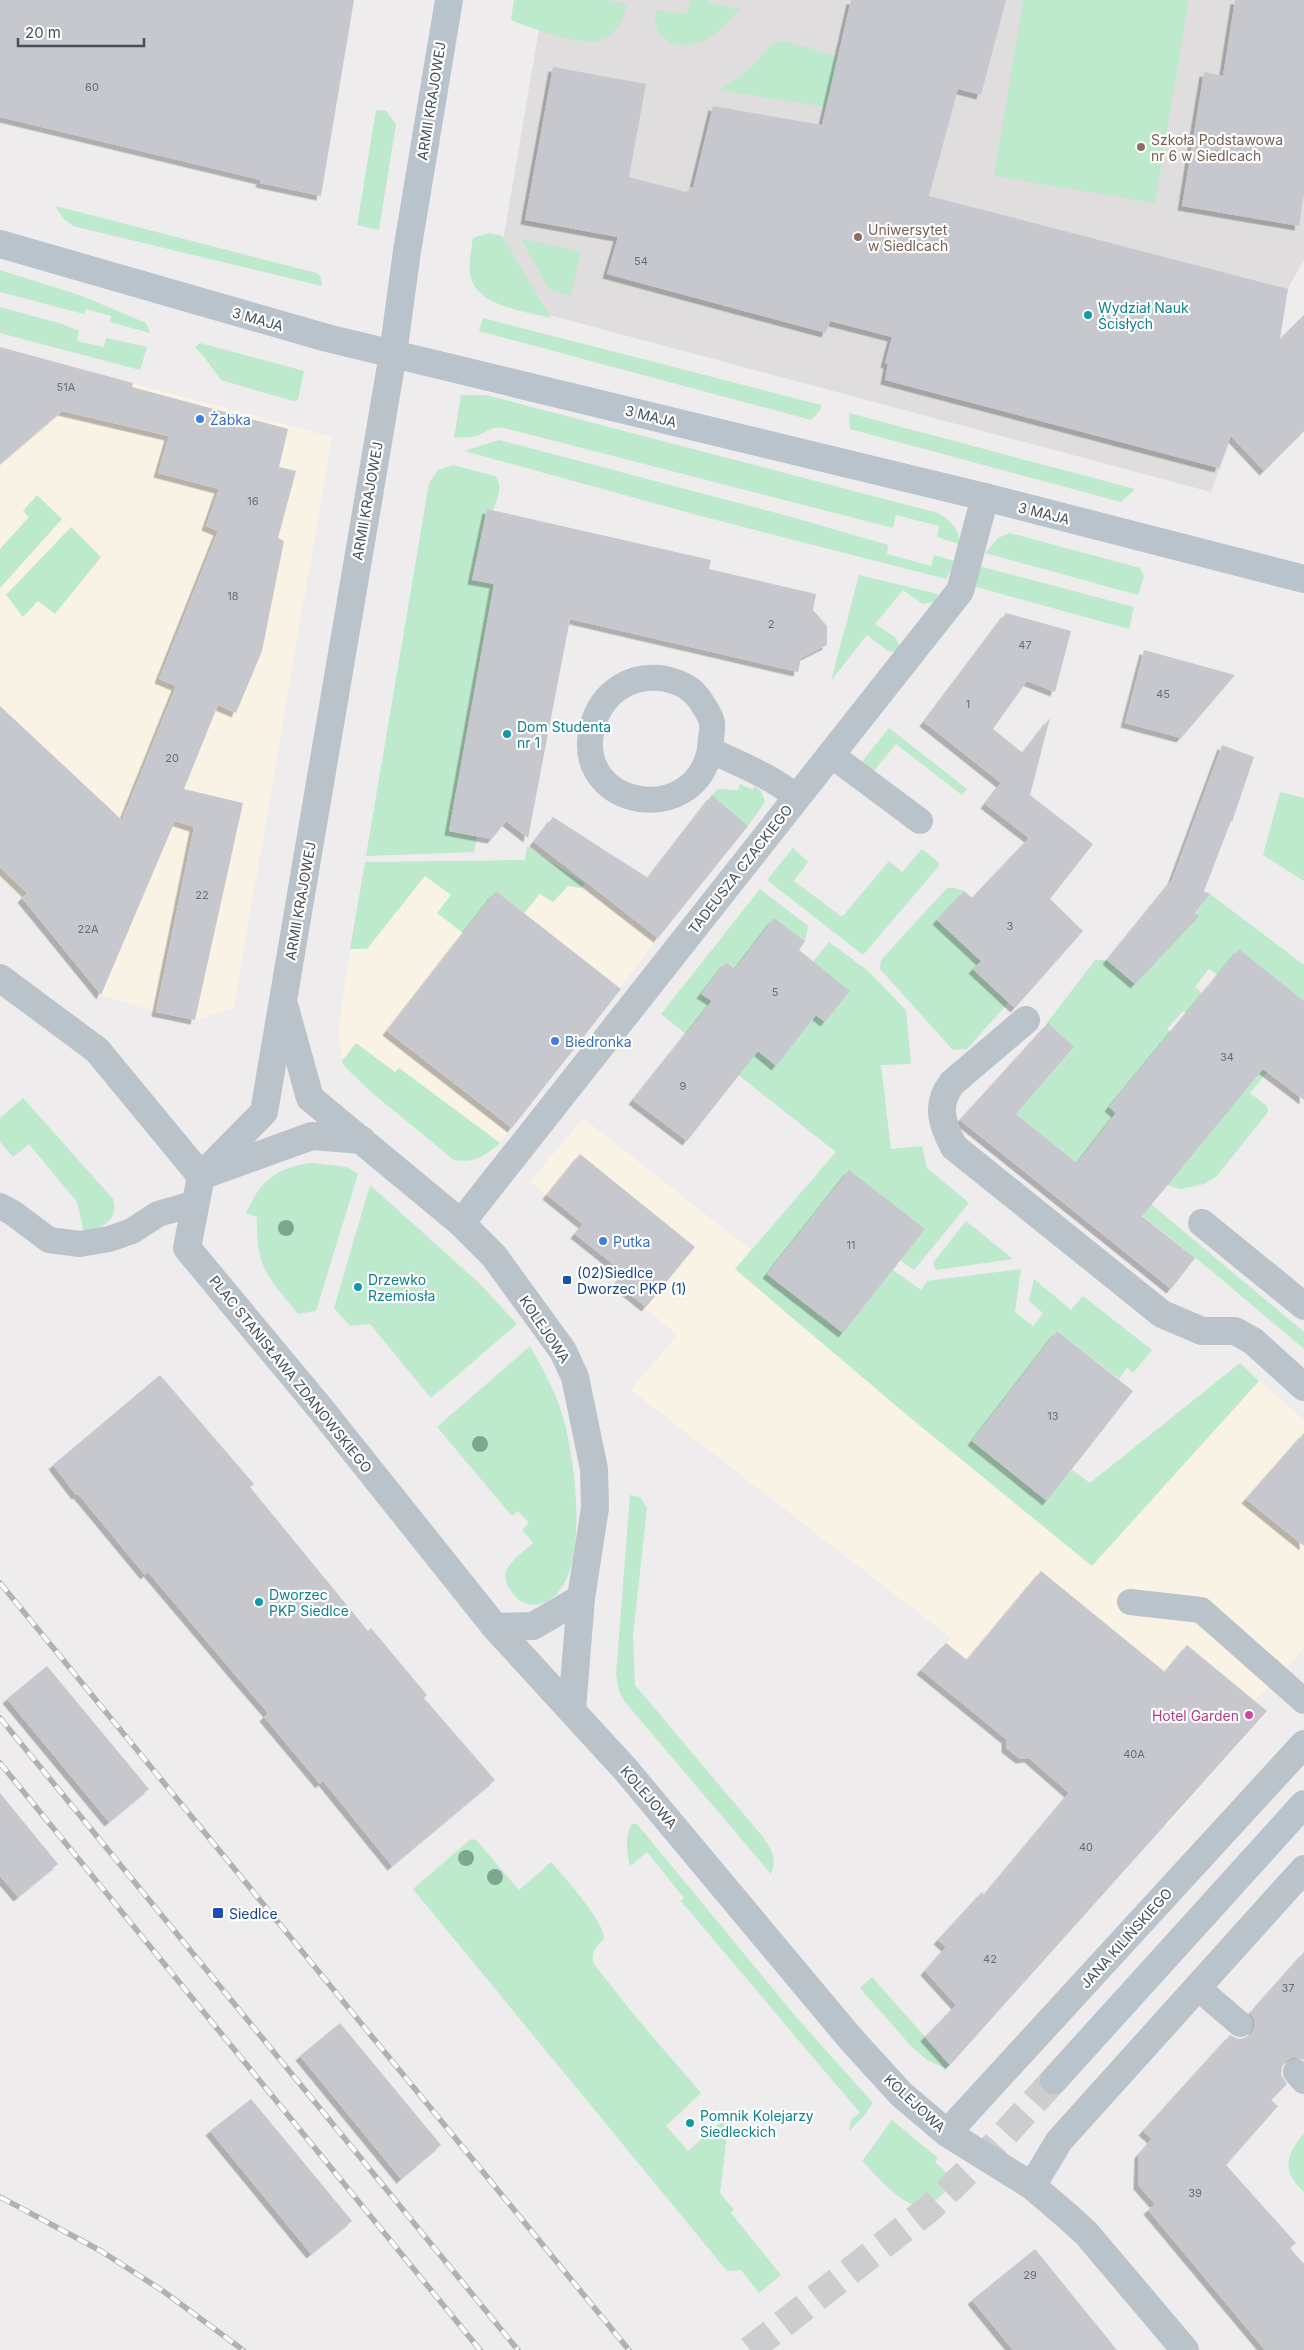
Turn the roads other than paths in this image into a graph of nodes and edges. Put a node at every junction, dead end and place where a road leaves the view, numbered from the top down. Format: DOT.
graph roads {
  1 [pos="449,0"];
  2 [pos="0,244"];
  3 [pos="393,354"];
  4 [pos="984,497"];
  5 [pos="1304,579"];
  6 [pos="710,750"];
  7 [pos="830,754"];
  8 [pos="796,797"];
  9 [pos="920,821"];
  10 [pos="0,978"];
  11 [pos="283,1002"];
  12 [pos="1026,1020"];
  13 [pos="362,1140"];
  14 [pos="201,1176"];
  15 [pos="196,1203"];
  16 [pos="0,1206"];
  17 [pos="462,1223"];
  18 [pos="1202,1223"];
  19 [pos="1304,1306"];
  20 [pos="1304,1387"];
  21 [pos="581,1598"];
  22 [pos="1130,1602"];
  23 [pos="495,1627"];
  24 [pos="1304,1701"];
  25 [pos="572,1709"];
  26 [pos="1304,1744"];
  27 [pos="1304,1804"];
  28 [pos="1304,1869"];
  29 [pos="1198,1988"];
  30 [pos="1240,2024"];
  31 [pos="1054,2080"];
  32 [pos="947,2132"];
  33 [pos="1032,2186"];
  34 [pos="1185,2350"];
  1 -- 3 [label="main road, ARMII KRAJOWEJ"];
  2 -- 3 [label="main road, 3 MAJA"];
  3 -- 4 [label="main road, 3 MAJA"];
  3 -- 11 [label="street, ARMII KRAJOWEJ"];
  4 -- 5 [label="main road, 3 MAJA"];
  4 -- 7 [label="street, TADEUSZA CZACKIEGO"];
  6 -- 6 [label="lane"];
  6 -- 8 [label="lane"];
  7 -- 8 [label="street, TADEUSZA CZACKIEGO"];
  7 -- 9 [label="lane"];
  8 -- 17 [label="street, TADEUSZA CZACKIEGO"];
  10 -- 14 [label="street"];
  11 -- 13 [label="street, KOLEJOWA"];
  11 -- 14 [label="street"];
  12 -- 20 [label="street"];
  13 -- 14 [label="street"];
  13 -- 17 [label="street, KOLEJOWA"];
  14 -- 15 [label="street, PLAC STANISŁAWA ZDANOWSKIEGO"];
  15 -- 16 [label="lane"];
  15 -- 23 [label="street, PLAC STANISŁAWA ZDANOWSKIEGO"];
  17 -- 21 [label="street, KOLEJOWA"];
  18 -- 19 [label="street"];
  21 -- 23 [label="street"];
  21 -- 25 [label="street, KOLEJOWA"];
  22 -- 24 [label="lane"];
  23 -- 25 [label="street, PLAC STANISŁAWA ZDANOWSKIEGO"];
  25 -- 32 [label="street, KOLEJOWA"];
  26 -- 32 [label="street, JANA KILIŃSKIEGO"];
  27 -- 31 [label="main road"];
  28 -- 29 [label="street"];
  29 -- 30 [label="lane"];
  29 -- 33 [label="street"];
  32 -- 33 [label="street, KOLEJOWA"];
  33 -- 34 [label="street, KOLEJOWA"];
}
